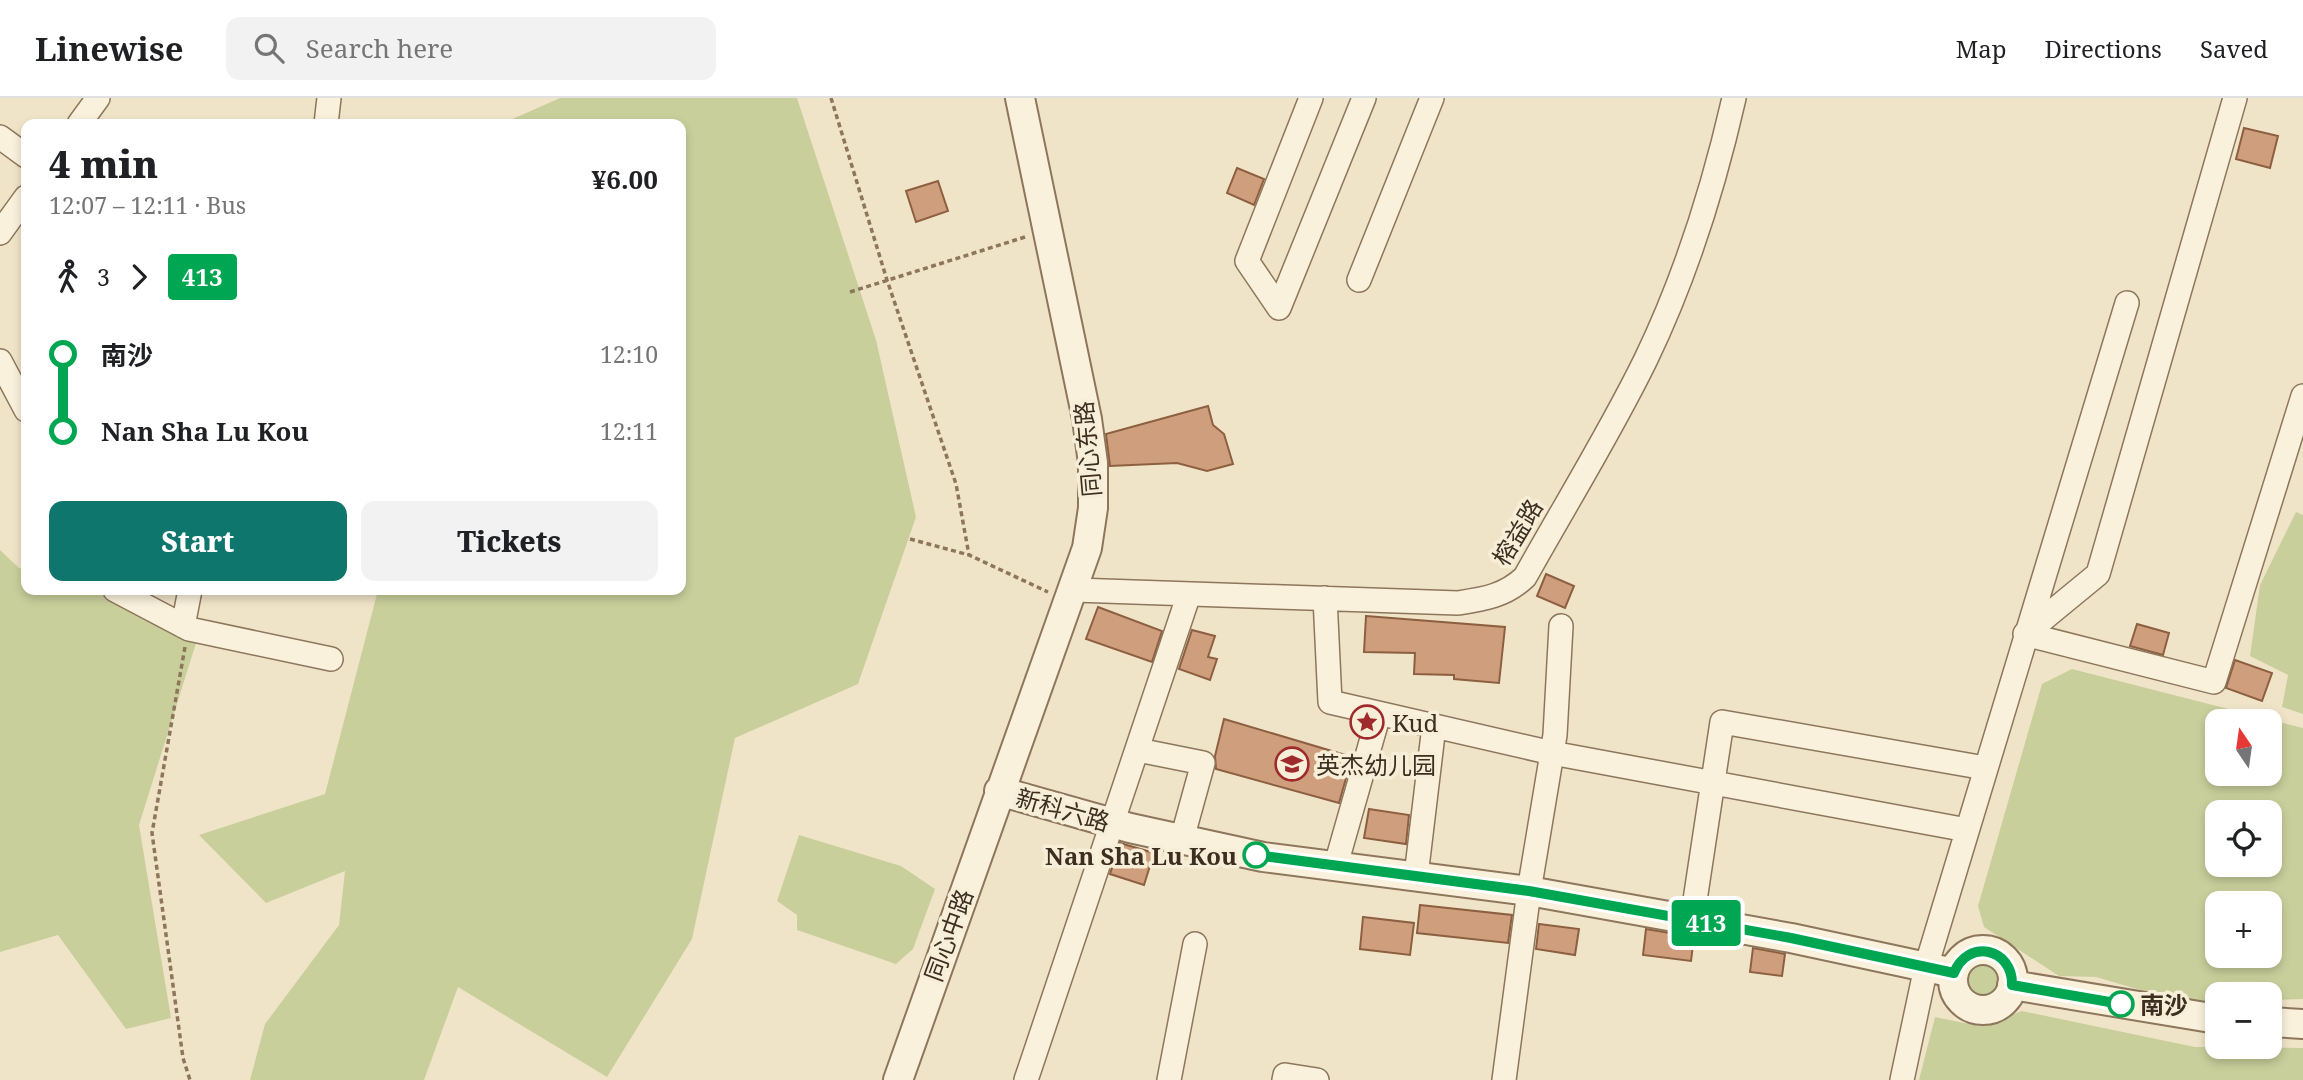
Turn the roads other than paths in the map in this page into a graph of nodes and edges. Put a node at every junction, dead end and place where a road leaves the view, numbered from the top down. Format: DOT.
graph roads {
  1 [pos="98,98"];
  2 [pos="329,98"];
  3 [pos="1020,98"];
  4 [pos="1311,98"];
  5 [pos="1364,98"];
  6 [pos="1432,98"];
  7 [pos="1734,98"];
  8 [pos="2235,98"];
  9 [pos="83,119"];
  10 [pos="327,119"];
  11 [pos="0,138"];
  12 [pos="21,153"];
  13 [pos="21,204"];
  14 [pos="0,233"];
  15 [pos="1359,280"];
  16 [pos="2127,303"];
  17 [pos="0,361"];
  18 [pos="2303,396"];
  19 [pos="21,401"];
  20 [pos="1189,594"];
  21 [pos="125,595"];
  22 [pos="189,595"];
  23 [pos="1072,596"];
  24 [pos="1325,598"];
  25 [pos="1561,626"];
  26 [pos="186,627"];
  27 [pos="2025,634"];
  28 [pos="331,659"];
  29 [pos="1379,713"];
  30 [pos="1434,726"];
  31 [pos="1138,750"];
  32 [pos="1552,752"];
  33 [pos="1985,768"];
  34 [pos="1713,782"];
  35 [pos="999,791"];
  36 [pos="1113,824"];
  37 [pos="1967,830"];
  38 [pos="1182,839"];
  39 [pos="1335,868"];
  40 [pos="1416,877"];
  41 [pos="1529,891"];
  42 [pos="1692,920"];
  43 [pos="1195,944"];
  44 [pos="1926,967"];
  45 [pos="1954,973"];
  46 [pos="2012,985"];
  47 [pos="2205,1018"];
  48 [pos="2282,1023"];
  49 [pos="2303,1024"];
  50 [pos="898,1080"];
  51 [pos="1026,1080"];
  52 [pos="1169,1080"];
  53 [pos="1284,1080"];
  54 [pos="1317,1080"];
  55 [pos="1504,1080"];
  56 [pos="1902,1080"];
  1 -- 9 [label="street"];
  2 -- 10 [label="street"];
  3 -- 23 [label="street, 同心东路"];
  4 -- 5 [label="street"];
  6 -- 15 [label="street"];
  7 -- 24 [label="street, 榕益路"];
  8 -- 27 [label="street"];
  11 -- 12 [label="street"];
  13 -- 14 [label="street"];
  16 -- 27 [label="street"];
  17 -- 19 [label="street"];
  18 -- 27 [label="street"];
  20 -- 23 [label="street, 榕益路"];
  20 -- 24 [label="street, 榕益路"];
  20 -- 31 [label="street"];
  21 -- 26 [label="street"];
  22 -- 26 [label="street"];
  23 -- 35 [label="street, 同心东路"];
  24 -- 29 [label="street"];
  25 -- 32 [label="street"];
  26 -- 28 [label="street"];
  27 -- 33 [label="street"];
  29 -- 30 [label="street"];
  29 -- 39 [label="street"];
  30 -- 32 [label="street"];
  30 -- 40 [label="street"];
  31 -- 36 [label="street"];
  31 -- 38 [label="street"];
  32 -- 34 [label="street"];
  32 -- 41 [label="street"];
  33 -- 34 [label="street"];
  33 -- 37 [label="street"];
  34 -- 37 [label="street"];
  34 -- 42 [label="street"];
  35 -- 36 [label="street, 新科六路"];
  35 -- 50 [label="street, 同心中路"];
  36 -- 38 [label="street, 新科六路"];
  36 -- 51 [label="street"];
  37 -- 44 [label="street"];
  38 -- 39 [label="street, 新科六路"];
  39 -- 40 [label="street, 新科六路"];
  40 -- 41 [label="street, 新科六路"];
  41 -- 42 [label="street, 新科六路"];
  41 -- 55 [label="street"];
  42 -- 44 [label="street, 新科六路"];
  43 -- 52 [label="street"];
  44 -- 45 [label="street, 新科六路"];
  44 -- 56 [label="street"];
  45 -- 46 [label="street"];
  45 -- 46 [label="street"];
  46 -- 47 [label="street"];
  48 -- 49 [label="street"];
  53 -- 54 [label="street"];
}
